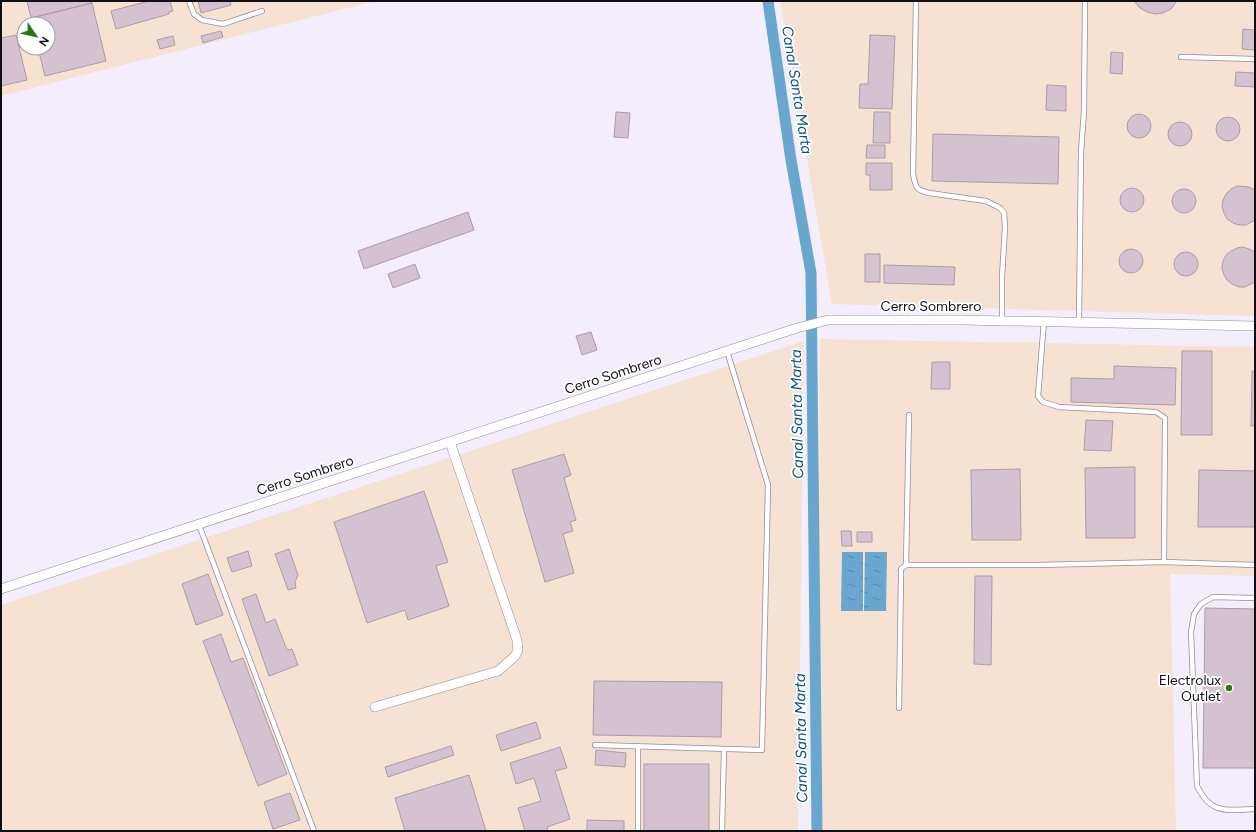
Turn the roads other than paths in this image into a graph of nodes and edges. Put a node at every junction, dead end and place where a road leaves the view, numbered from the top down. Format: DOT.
graph roads {
  1 [pos="189,1"];
  2 [pos="916,1"];
  3 [pos="1085,1"];
  4 [pos="262,11"];
  5 [pos="1182,57"];
  6 [pos="1255,59"];
  7 [pos="1002,321"];
  8 [pos="1044,321"];
  9 [pos="1079,322"];
  10 [pos="1255,326"];
  11 [pos="727,351"];
  12 [pos="909,414"];
  13 [pos="450,442"];
  14 [pos="199,525"];
  15 [pos="1164,562"];
  16 [pos="906,565"];
  17 [pos="1255,565"];
  18 [pos="1,589"];
  19 [pos="1255,598"];
  20 [pos="376,707"];
  21 [pos="899,708"];
  22 [pos="595,745"];
  23 [pos="638,746"];
  24 [pos="724,749"];
  25 [pos="1255,809"];
  26 [pos="314,831"];
  27 [pos="638,831"];
  28 [pos="722,831"];
  1 -- 4 [label="lane"];
  2 -- 7 [label="lane"];
  3 -- 9 [label="lane"];
  5 -- 6 [label="lane"];
  7 -- 8 [label="street, Cerro Sombrero"];
  7 -- 11 [label="street, Cerro Sombrero"];
  8 -- 9 [label="street, Cerro Sombrero"];
  8 -- 15 [label="lane"];
  9 -- 10 [label="street, Cerro Sombrero"];
  11 -- 13 [label="street, Cerro Sombrero"];
  11 -- 24 [label="lane"];
  12 -- 16 [label="lane"];
  13 -- 14 [label="street, Cerro Sombrero"];
  13 -- 20 [label="street"];
  14 -- 18 [label="street, Cerro Sombrero"];
  14 -- 26 [label="lane"];
  15 -- 16 [label="lane"];
  15 -- 17 [label="lane"];
  16 -- 21 [label="lane"];
  19 -- 25 [label="lane"];
  22 -- 23 [label="lane"];
  23 -- 24 [label="lane"];
  23 -- 27 [label="lane"];
  24 -- 28 [label="lane"];
}
